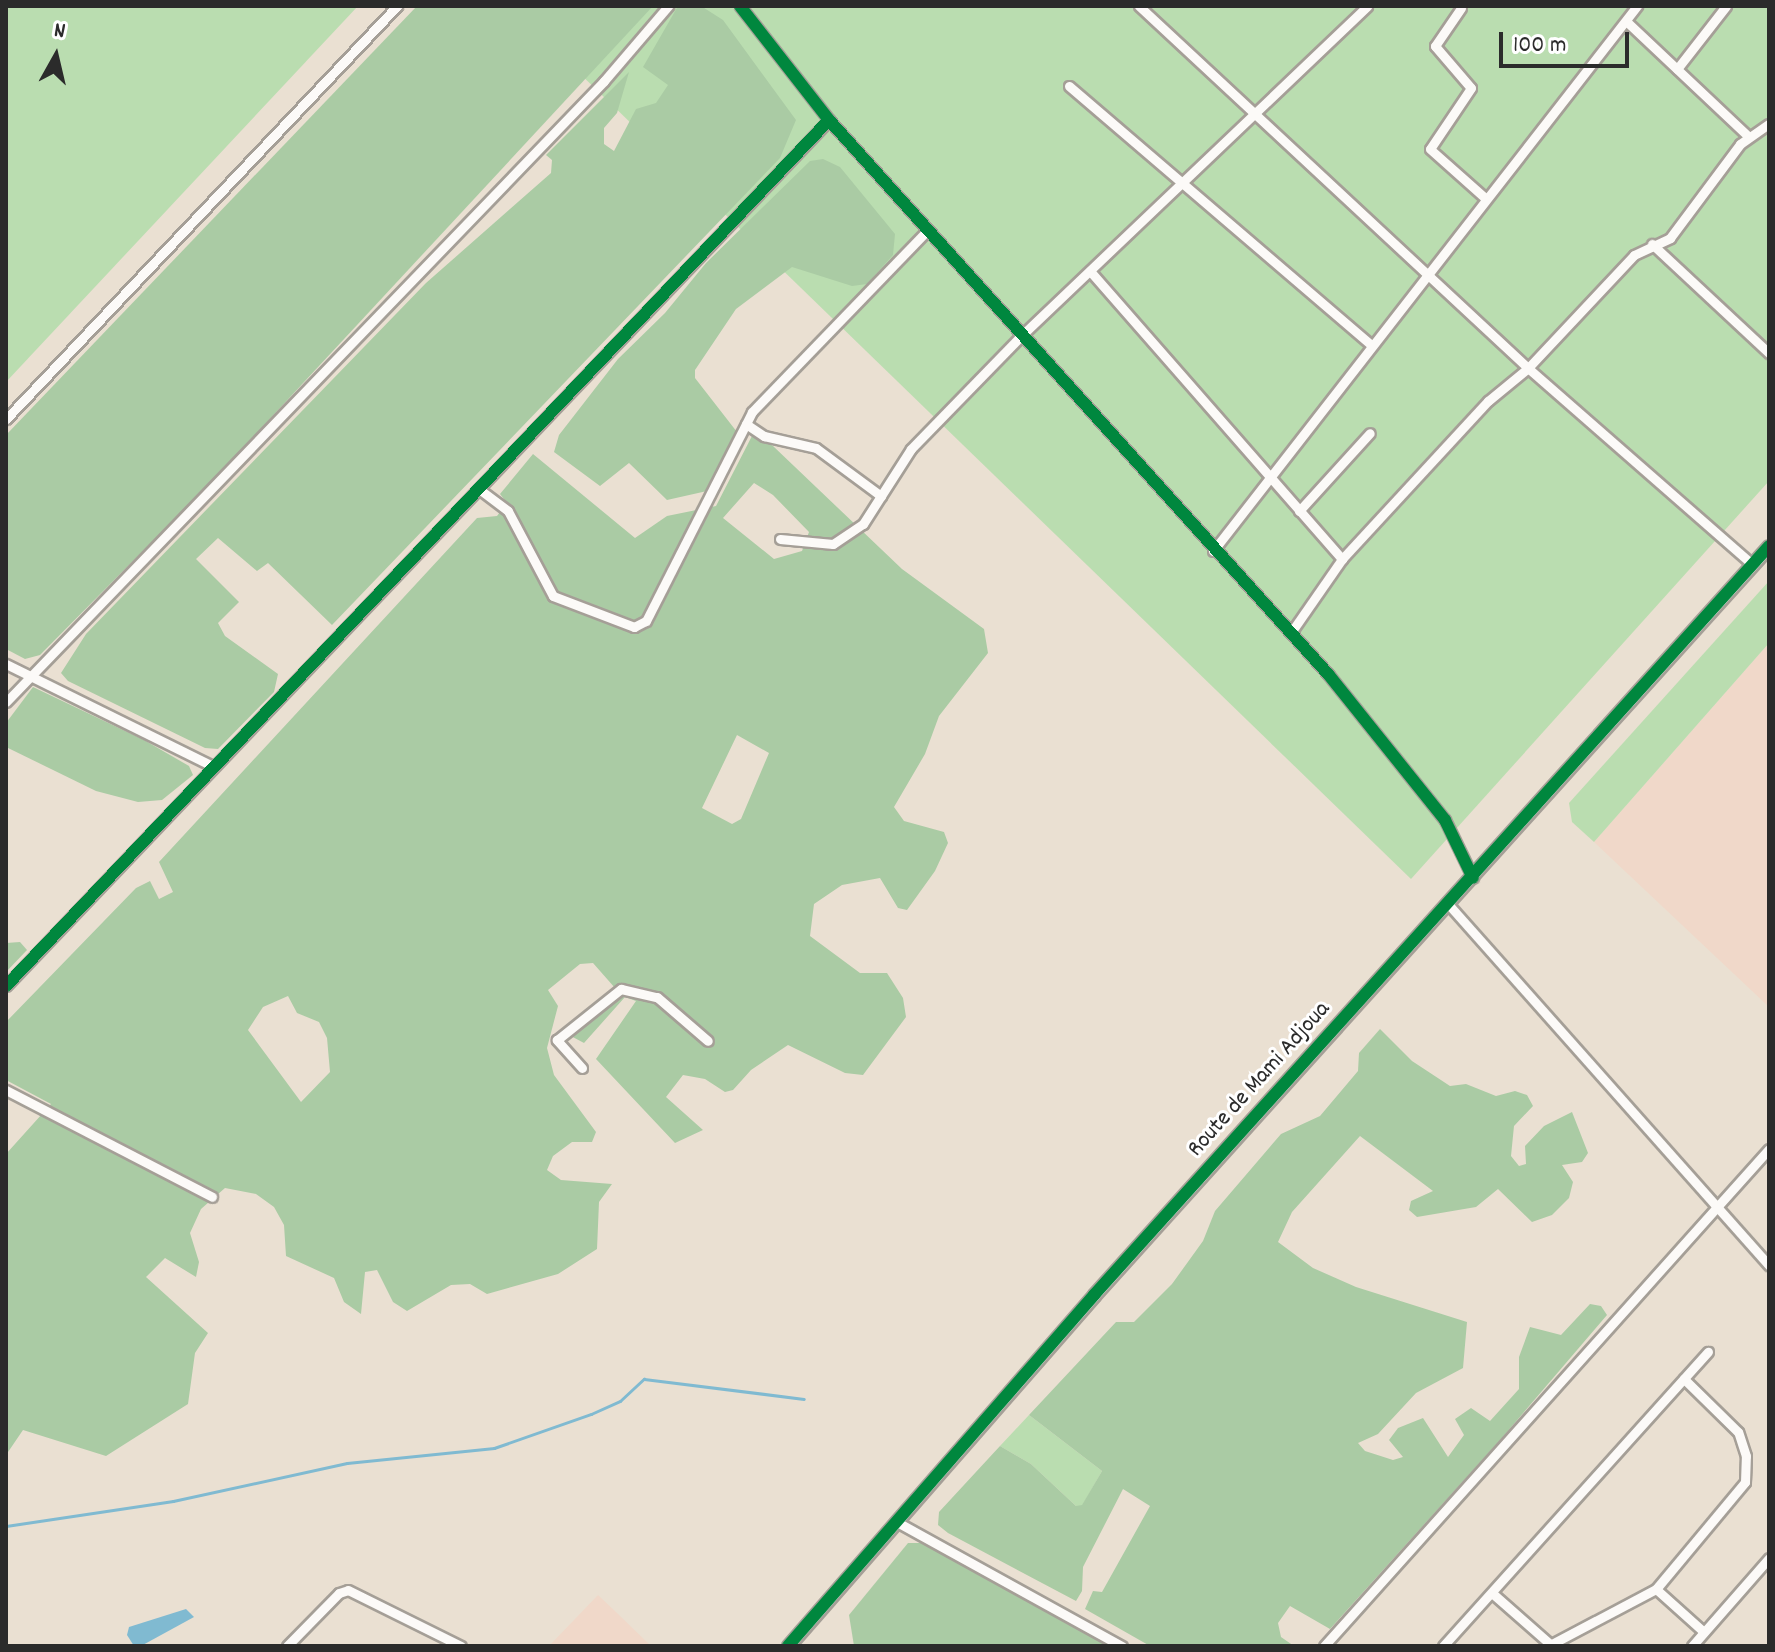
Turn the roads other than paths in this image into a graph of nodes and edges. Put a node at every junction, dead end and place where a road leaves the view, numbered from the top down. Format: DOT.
graph roads {
  1 [pos="397,6"];
  2 [pos="668,6"];
  3 [pos="740,6"];
  4 [pos="1139,6"];
  5 [pos="1367,6"];
  6 [pos="1637,6"];
  7 [pos="1726,6"];
  8 [pos="1461,8"];
  9 [pos="1626,21"];
  10 [pos="1677,69"];
  11 [pos="1069,86"];
  12 [pos="1255,110"];
  13 [pos="829,120"];
  14 [pos="1769,124"];
  15 [pos="1765,135"];
  16 [pos="1749,137"];
  17 [pos="1180,182"];
  18 [pos="1485,198"];
  19 [pos="927,231"];
  20 [pos="1652,244"];
  21 [pos="1090,271"];
  22 [pos="1433,275"];
  23 [pos="1021,336"];
  24 [pos="1370,344"];
  25 [pos="1769,353"];
  26 [pos="1528,368"];
  27 [pos="6,419"];
  28 [pos="746,424"];
  29 [pos="1370,433"];
  30 [pos="1270,478"];
  31 [pos="479,489"];
  32 [pos="881,496"];
  33 [pos="1299,511"];
  34 [pos="780,539"];
  35 [pos="1769,546"];
  36 [pos="1213,551"];
  37 [pos="1342,559"];
  38 [pos="1753,565"];
  39 [pos="1292,631"];
  40 [pos="6,664"];
  41 [pos="30,676"];
  42 [pos="6,702"];
  43 [pos="212,766"];
  44 [pos="1473,878"];
  45 [pos="1449,905"];
  46 [pos="6,986"];
  47 [pos="708,1041"];
  48 [pos="582,1068"];
  49 [pos="6,1090"];
  50 [pos="1769,1149"];
  51 [pos="212,1197"];
  52 [pos="1719,1206"];
  53 [pos="1769,1266"];
  54 [pos="1708,1352"];
  55 [pos="1684,1379"];
  56 [pos="897,1522"];
  57 [pos="1769,1558"];
  58 [pos="1656,1589"];
  59 [pos="1492,1593"];
  60 [pos="1704,1632"];
  61 [pos="1549,1645"];
  62 [pos="287,1646"];
  63 [pos="461,1646"];
  64 [pos="788,1646"];
  65 [pos="1122,1646"];
  66 [pos="1324,1646"];
  67 [pos="1443,1646"];
  68 [pos="1692,1646"];
  1 -- 27 [label="street"];
  2 -- 41 [label="street"];
  3 -- 13 [label="street"];
  4 -- 12 [label="street"];
  5 -- 12 [label="street"];
  6 -- 9 [label="street"];
  7 -- 10 [label="street"];
  8 -- 18 [label="street"];
  9 -- 10 [label="street"];
  9 -- 18 [label="street"];
  10 -- 16 [label="street"];
  11 -- 17 [label="street"];
  12 -- 17 [label="street"];
  12 -- 22 [label="street"];
  13 -- 19 [label="street"];
  13 -- 31 [label="street"];
  14 -- 15 [label="street"];
  15 -- 16 [label="street"];
  16 -- 20 [label="street"];
  17 -- 21 [label="street"];
  17 -- 24 [label="street"];
  18 -- 22 [label="street"];
  19 -- 23 [label="street"];
  19 -- 28 [label="street"];
  20 -- 25 [label="street"];
  20 -- 26 [label="street"];
  21 -- 23 [label="street"];
  21 -- 30 [label="street"];
  22 -- 24 [label="street"];
  22 -- 26 [label="street"];
  23 -- 32 [label="street"];
  23 -- 36 [label="street"];
  24 -- 30 [label="street"];
  26 -- 37 [label="street"];
  26 -- 38 [label="street"];
  28 -- 31 [label="street"];
  28 -- 32 [label="street"];
  29 -- 33 [label="street"];
  30 -- 33 [label="street"];
  30 -- 36 [label="street"];
  31 -- 43 [label="street"];
  32 -- 34 [label="street"];
  33 -- 37 [label="street"];
  35 -- 38 [label="street, Route de Mami Adjoua"];
  36 -- 39 [label="street"];
  37 -- 39 [label="street"];
  38 -- 44 [label="street, Route de Mami Adjoua"];
  39 -- 44 [label="street"];
  40 -- 41 [label="street"];
  41 -- 42 [label="street"];
  41 -- 43 [label="street"];
  43 -- 46 [label="street"];
  44 -- 45 [label="street, Route de Mami Adjoua"];
  45 -- 52 [label="street"];
  45 -- 56 [label="street, Route de Mami Adjoua"];
  47 -- 48 [label="street"];
  49 -- 51 [label="street"];
  50 -- 52 [label="street"];
  52 -- 53 [label="street"];
  52 -- 66 [label="street"];
  54 -- 55 [label="street"];
  55 -- 58 [label="street"];
  55 -- 59 [label="street"];
  56 -- 64 [label="street, Route de Mami Adjoua"];
  56 -- 65 [label="street"];
  57 -- 60 [label="street"];
  58 -- 60 [label="street"];
  58 -- 61 [label="street"];
  59 -- 61 [label="street"];
  59 -- 67 [label="street"];
  60 -- 68 [label="street"];
  62 -- 63 [label="street"];
}
